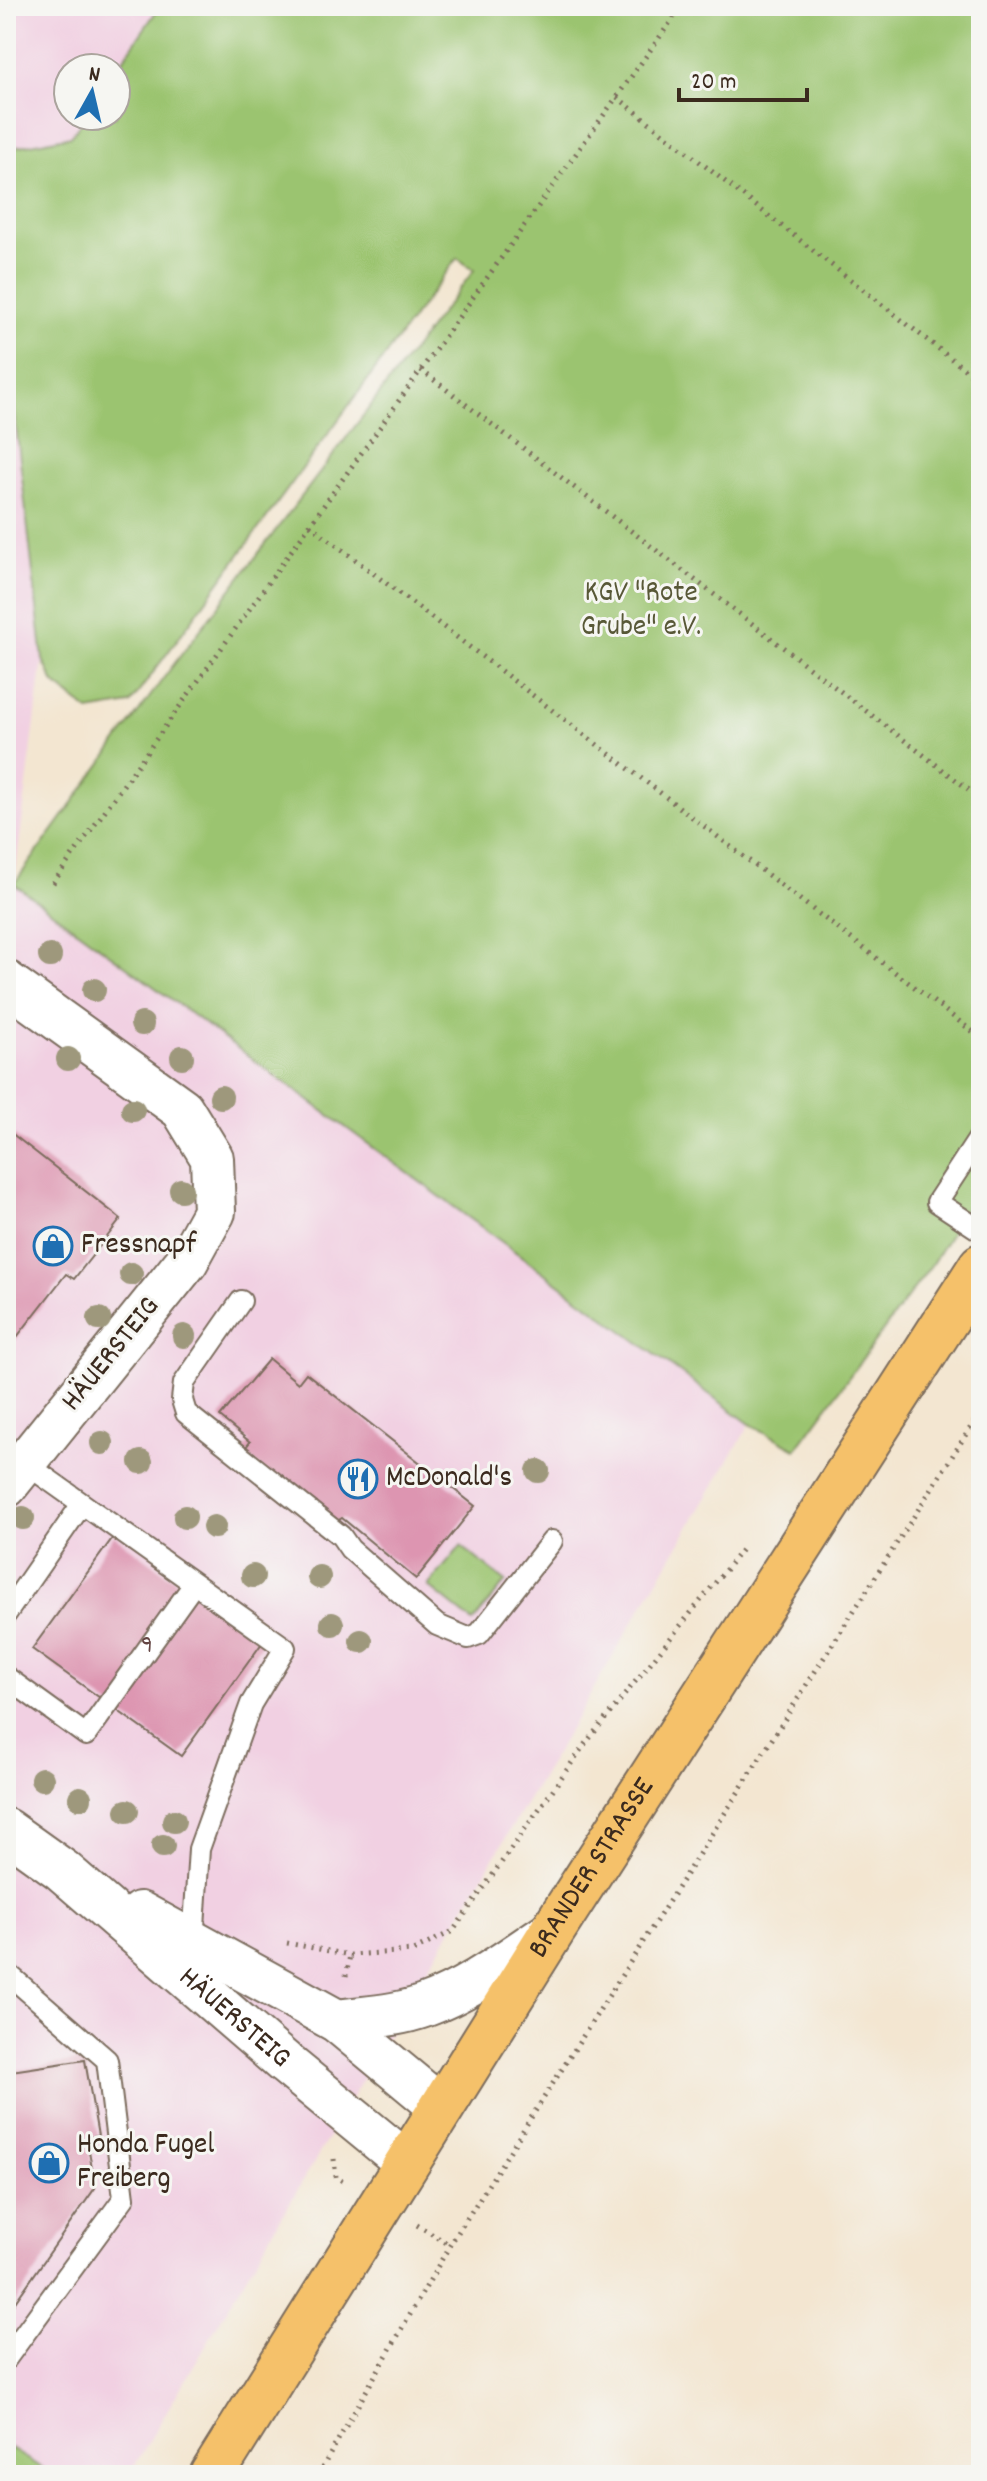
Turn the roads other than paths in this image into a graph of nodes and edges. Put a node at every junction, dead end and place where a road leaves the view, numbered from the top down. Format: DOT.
graph roads {
  1 [pos="6,982"];
  2 [pos="981,1135"];
  3 [pos="981,1231"];
  4 [pos="981,1266"];
  5 [pos="241,1301"];
  6 [pos="16,1474"];
  7 [pos="82,1504"];
  8 [pos="552,1541"];
  9 [pos="194,1584"];
  10 [pos="6,1614"];
  11 [pos="6,1677"];
  12 [pos="6,1830"];
  13 [pos="62,1870"];
  14 [pos="553,1930"];
  15 [pos="193,1943"];
  16 [pos="6,1972"];
  17 [pos="337,2021"];
  18 [pos="442,2108"];
  19 [pos="407,2163"];
  20 [pos="6,2359"];
  21 [pos="212,2475"];
  1 -- 6 [label="street, HÄUERSTEIG"];
  2 -- 3 [label="lane"];
  4 -- 14 [label="main road, BRANDER STRASSE"];
  5 -- 8 [label="lane"];
  6 -- 7 [label="lane"];
  7 -- 9 [label="lane"];
  7 -- 10 [label="lane"];
  9 -- 11 [label="lane"];
  9 -- 15 [label="lane"];
  12 -- 13 [label="street, HÄUERSTEIG"];
  13 -- 15 [label="street, HÄUERSTEIG"];
  13 -- 19 [label="street, HÄUERSTEIG"];
  14 -- 17 [label="street"];
  14 -- 18 [label="main road, BRANDER STRASSE"];
  15 -- 17 [label="street, HÄUERSTEIG"];
  16 -- 20 [label="lane"];
  17 -- 18 [label="street, HÄUERSTEIG"];
  18 -- 19 [label="main road, BRANDER STRASSE"];
  19 -- 21 [label="main road, BRANDER STRASSE"];
}
